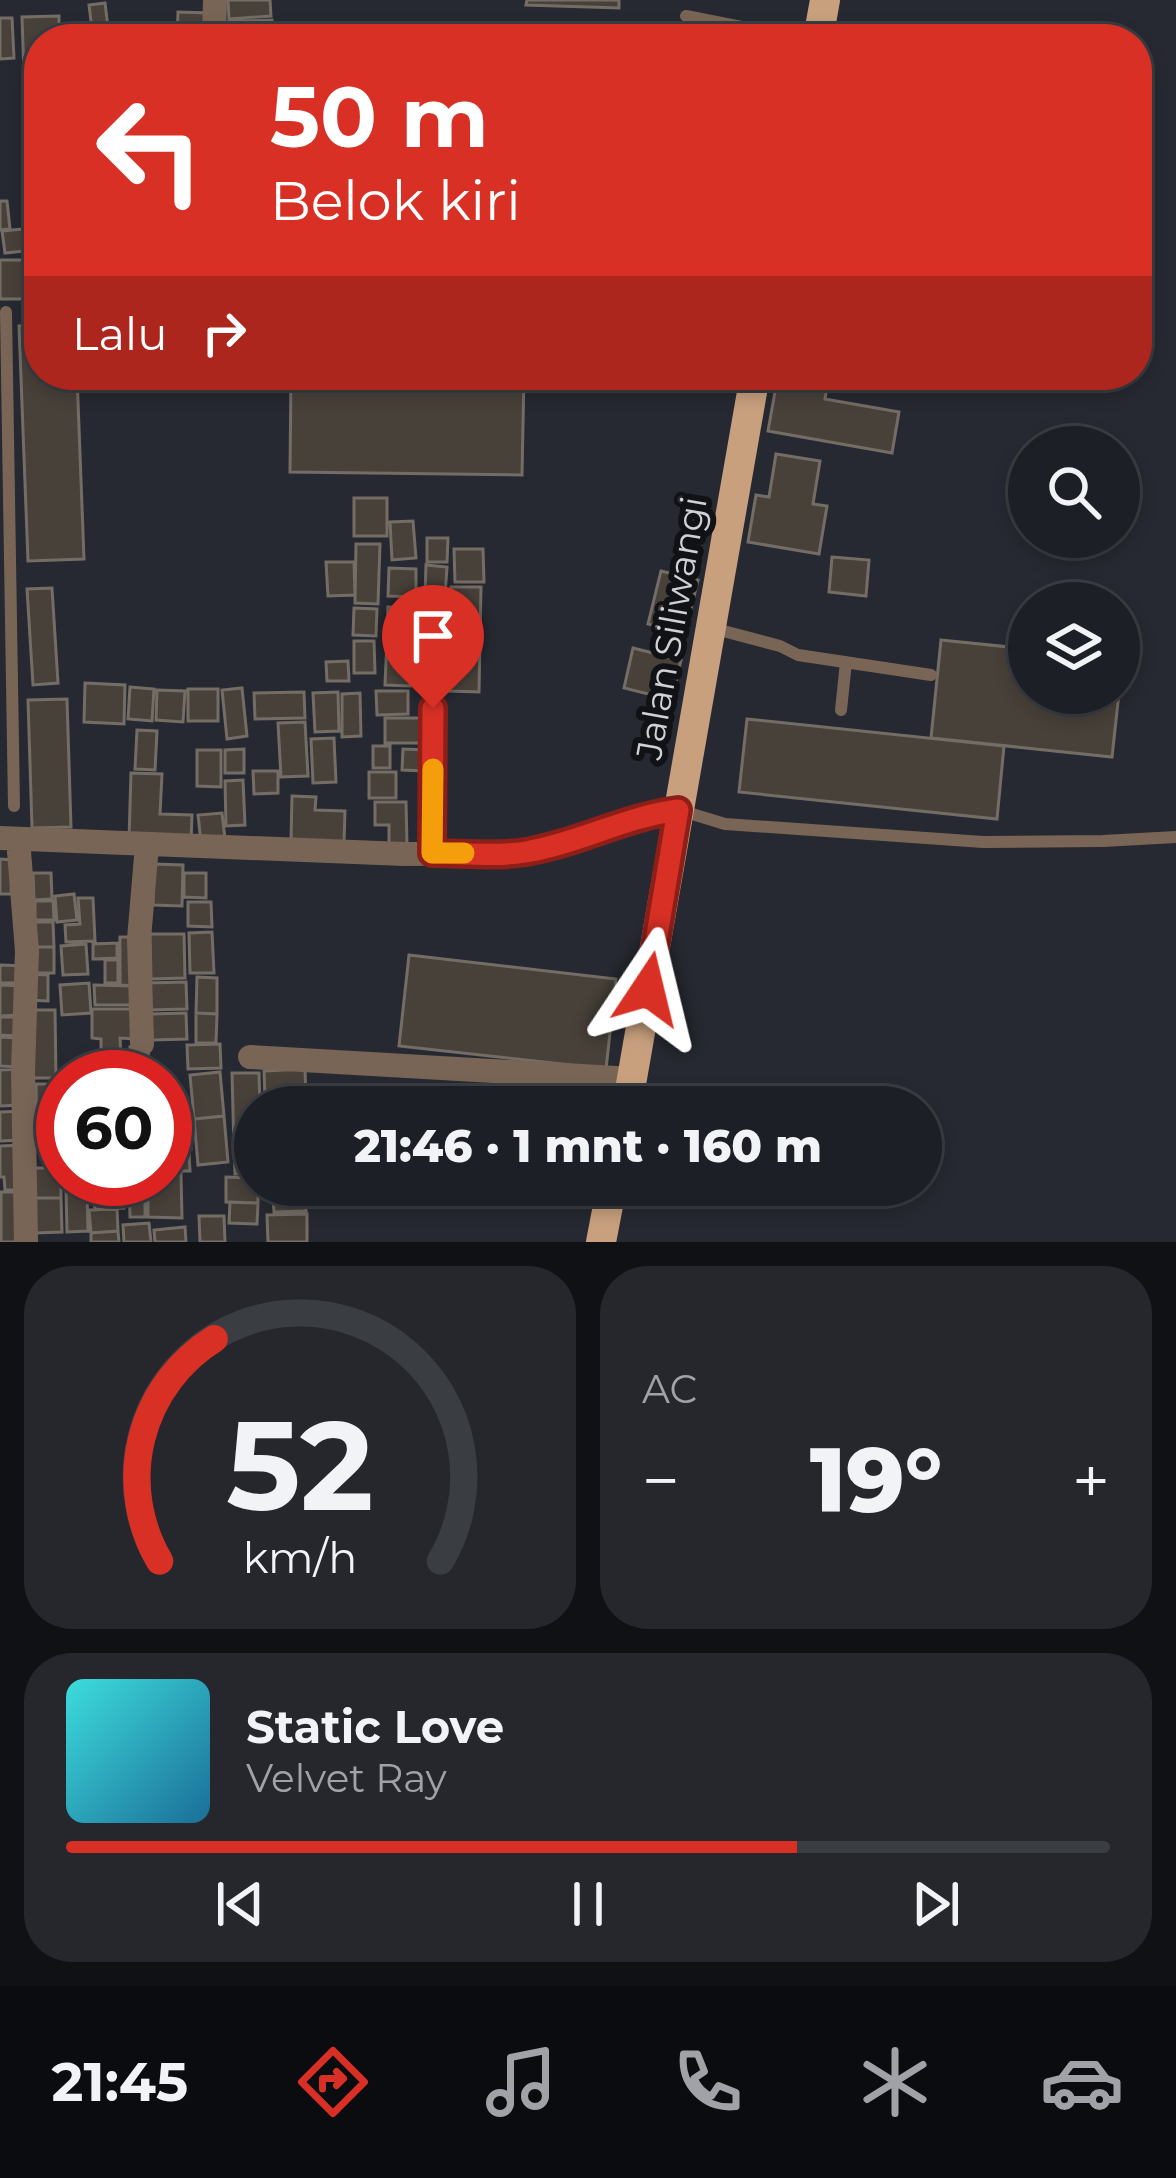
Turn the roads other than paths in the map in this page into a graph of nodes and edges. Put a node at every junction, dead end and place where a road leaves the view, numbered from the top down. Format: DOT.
graph roads {
  1 [pos="686,16"];
  2 [pos="726,24"];
  3 [pos="9,312"];
  4 [pos="752,390"];
  5 [pos="711,628"];
  6 [pos="846,662"];
  7 [pos="931,675"];
  8 [pos="433,708"];
  9 [pos="841,710"];
  10 [pos="14,806"];
  11 [pos="678,810"];
  12 [pos="1176,837"];
  13 [pos="9,838"];
  14 [pos="147,845"];
  15 [pos="432,853"];
  16 [pos="142,1044"];
  17 [pos="250,1057"];
  18 [pos="556,1086"];
  19 [pos="631,1086"];
  20 [pos="608,1206"];
  21 [pos="26,1242"];
  22 [pos="601,1242"];
  1 -- 2 [label="lane"];
  3 -- 10 [label="lane"];
  4 -- 5 [label="main road, Jalan Siliwangi"];
  5 -- 6 [label="lane"];
  5 -- 11 [label="main road, Jalan Siliwangi"];
  6 -- 7 [label="lane"];
  6 -- 9 [label="lane"];
  8 -- 15 [label="street"];
  11 -- 12 [label="lane"];
  11 -- 15 [label="street"];
  11 -- 19 [label="main road, Jalan Siliwangi"];
  13 -- 14 [label="street"];
  13 -- 21 [label="street"];
  14 -- 15 [label="street"];
  14 -- 16 [label="street"];
  17 -- 18 [label="street"];
  20 -- 22 [label="main road"];
}
